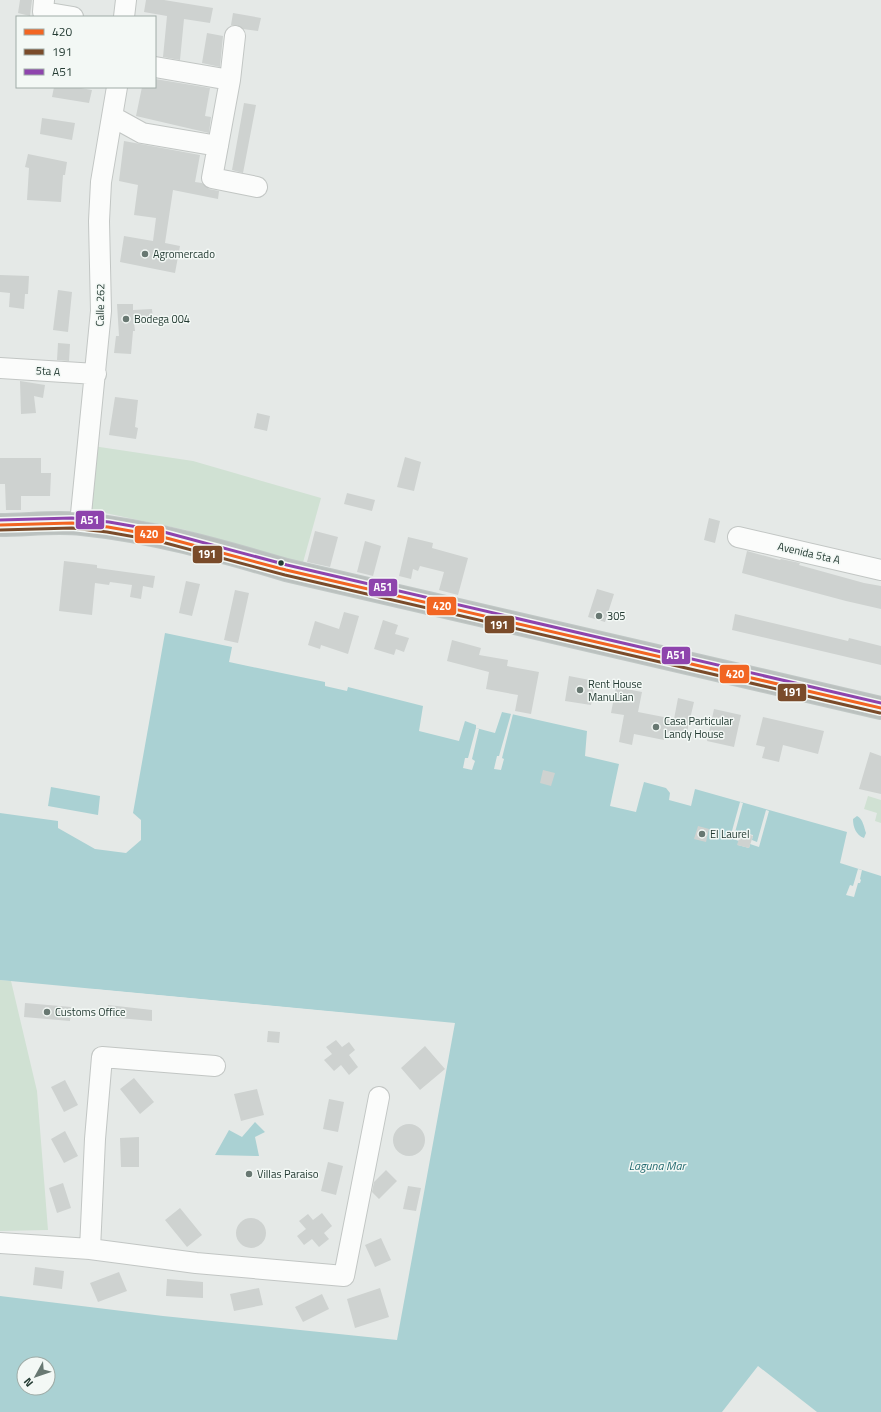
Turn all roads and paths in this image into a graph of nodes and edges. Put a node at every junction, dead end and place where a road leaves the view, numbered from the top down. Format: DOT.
graph roads {
  1 [pos="44,0"];
  2 [pos="67,16"];
  3 [pos="235,36"];
  4 [pos="156,67"];
  5 [pos="230,80"];
  6 [pos="116,88"];
  7 [pos="113,117"];
  8 [pos="218,146"];
  9 [pos="257,187"];
  10 [pos="0,368"];
  11 [pos="96,374"];
  12 [pos="80,524"];
  13 [pos="0,525"];
  14 [pos="738,537"];
  15 [pos="881,570"];
  16 [pos="881,708"];
  17 [pos="215,1066"];
  18 [pos="379,1097"];
  19 [pos="0,1243"];
  20 [pos="90,1249"];
  1 -- 2 [label="street"];
  3 -- 5 [label="street"];
  4 -- 5 [label="street"];
  5 -- 8 [label="street"];
  6 -- 7 [label="street, Calle 262"];
  7 -- 8 [label="street"];
  7 -- 11 [label="street, Calle 262"];
  8 -- 9 [label="street"];
  10 -- 11 [label="street, 5ta A"];
  11 -- 12 [label="street, Calle 262"];
  12 -- 13 [label="highway"];
  12 -- 16 [label="highway"];
  14 -- 15 [label="street, Avenida 5ta A"];
  17 -- 20 [label="street"];
  18 -- 20 [label="street"];
  19 -- 20 [label="street"];
}
